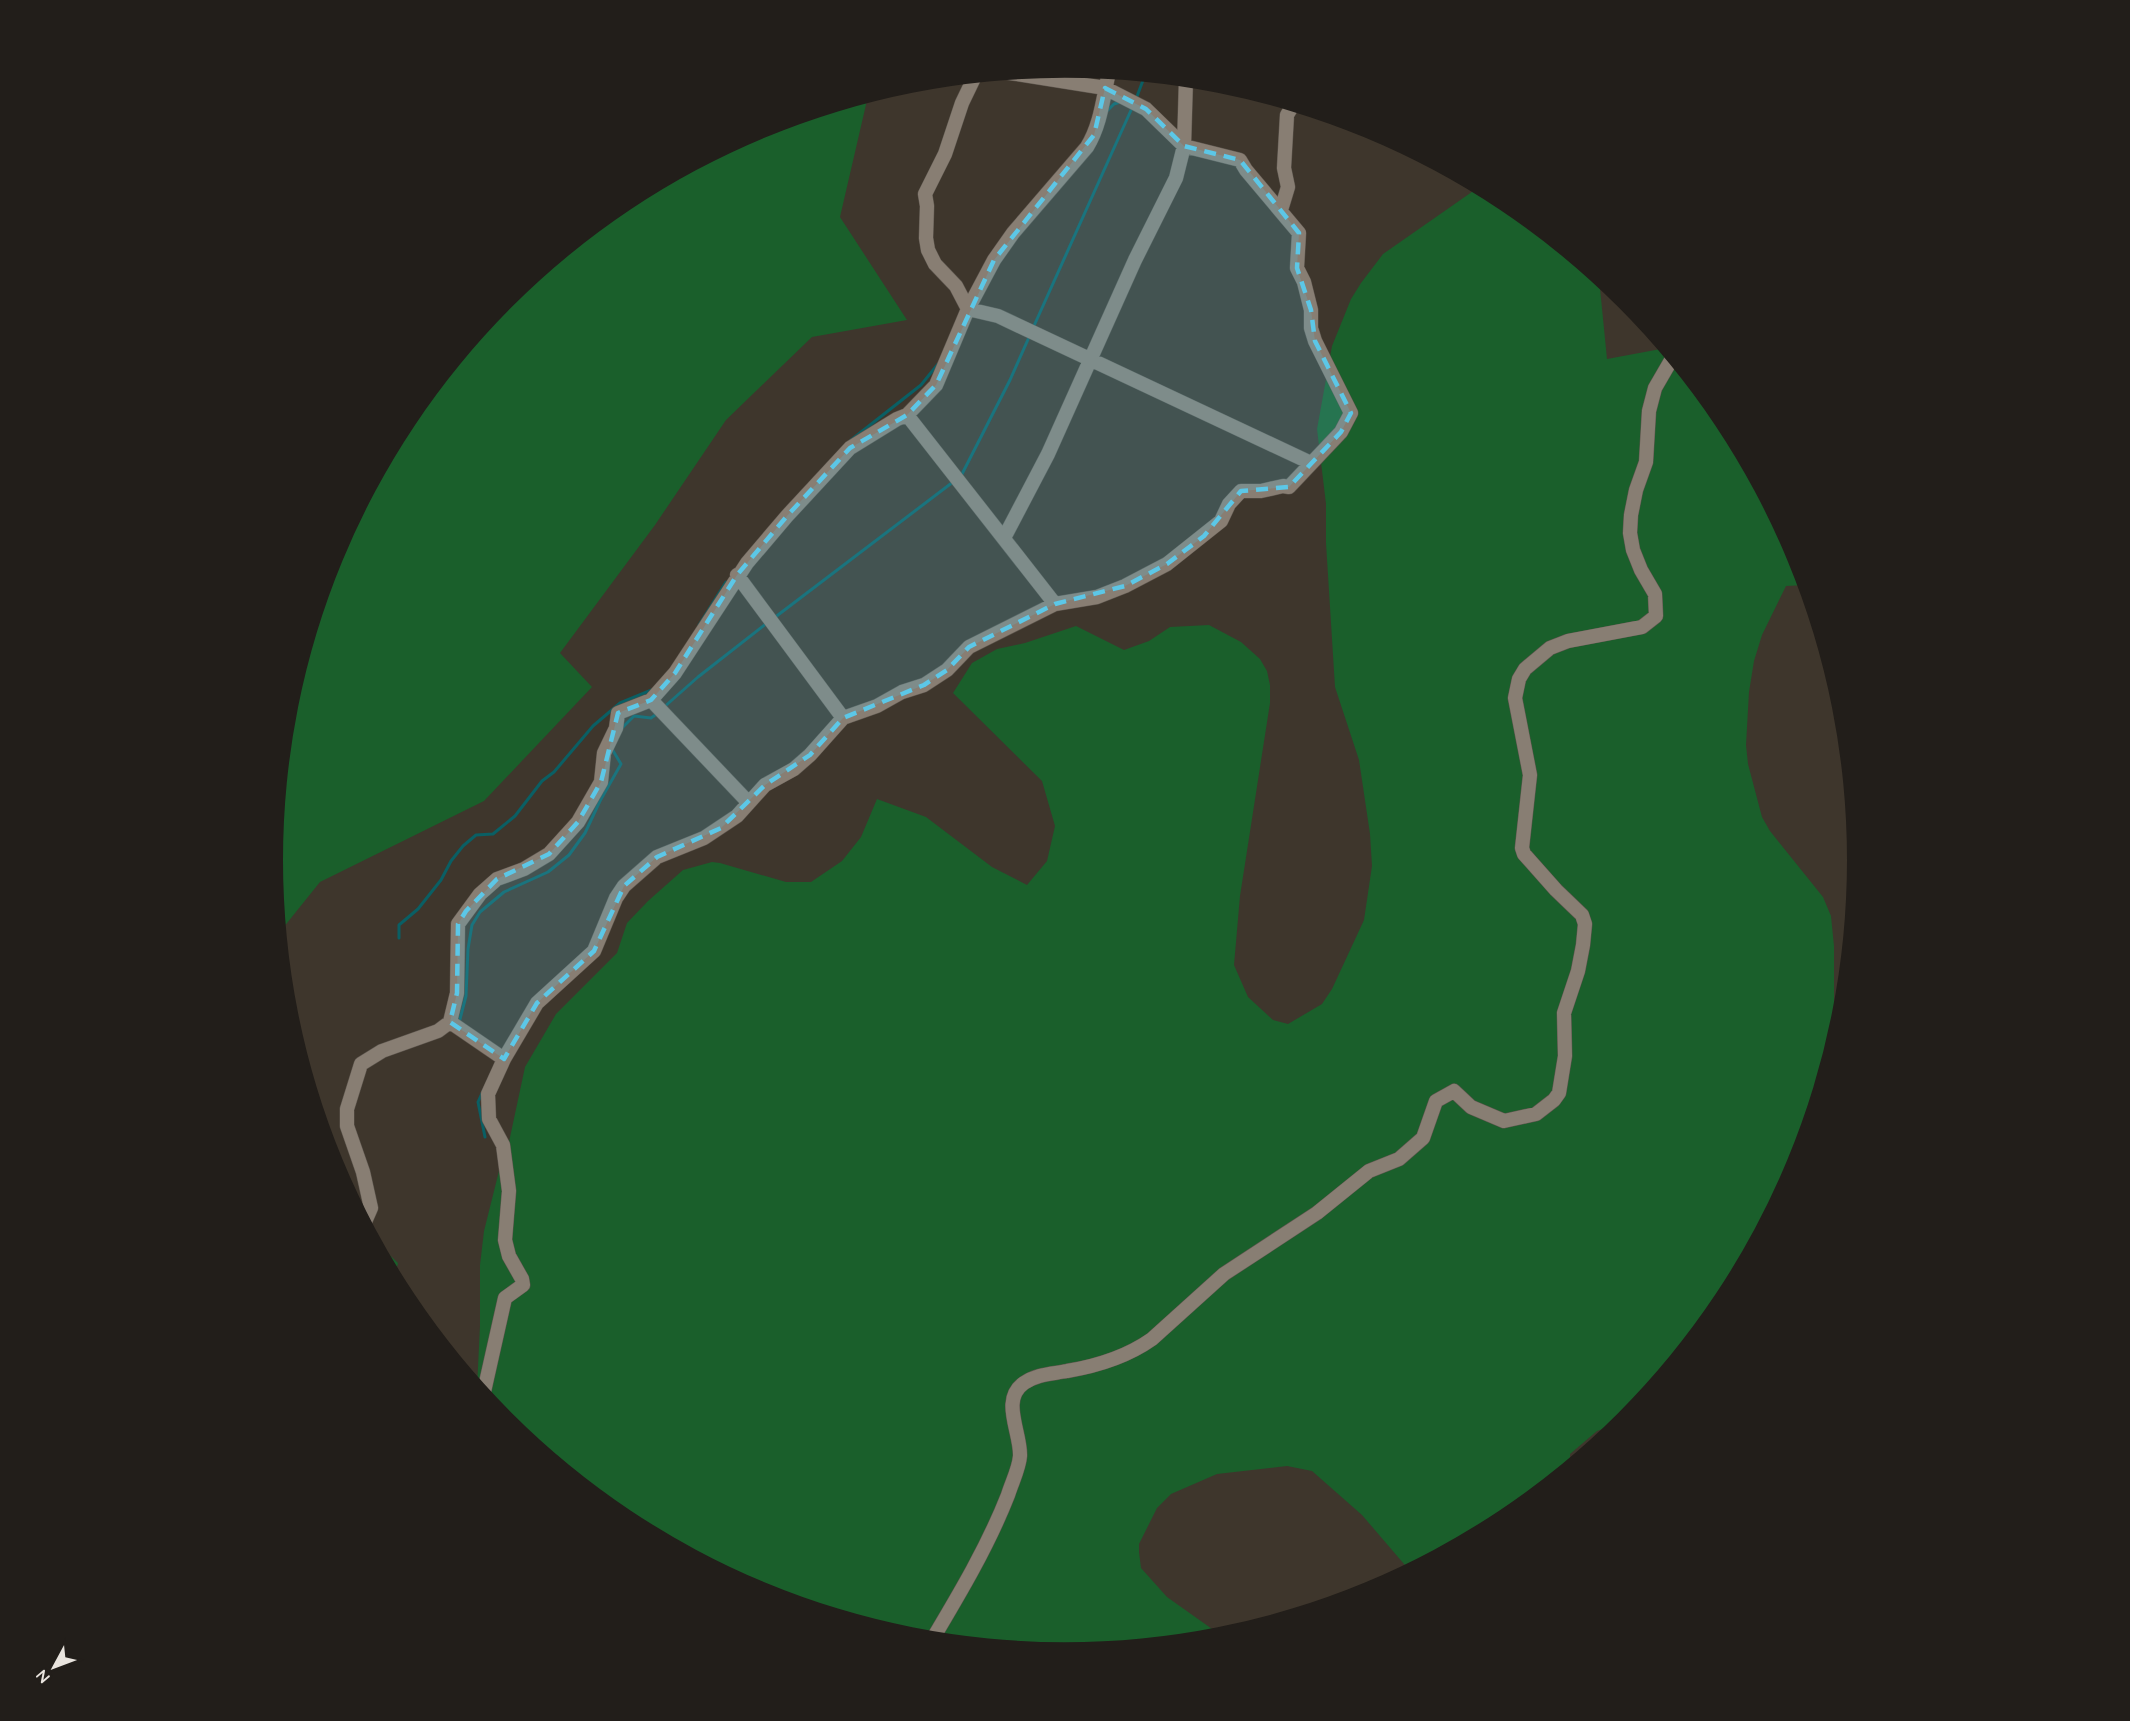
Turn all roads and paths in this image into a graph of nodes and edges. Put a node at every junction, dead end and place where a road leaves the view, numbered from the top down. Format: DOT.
graph roads {
  1 [pos="1046,79"];
  2 [pos="1107,80"];
  3 [pos="971,84"];
  4 [pos="1105,88"];
  5 [pos="1186,88"];
  6 [pos="1289,111"];
  7 [pos="1184,146"];
  8 [pos="1281,210"];
  9 [pos="968,309"];
  10 [pos="1090,361"];
  11 [pos="1669,364"];
  12 [pos="907,415"];
  13 [pos="1311,463"];
  14 [pos="1004,538"];
  15 [pos="737,575"];
  16 [pos="1055,604"];
  17 [pos="651,700"];
  18 [pos="843,718"];
  19 [pos="748,802"];
  20 [pos="450,1022"];
  21 [pos="504,1059"];
  22 [pos="368,1216"];
  23 [pos="485,1385"];
  24 [pos="937,1632"];
  1 -- 4 [label="street"];
  2 -- 4 [label="street"];
  3 -- 9 [label="street"];
  4 -- 7 [label="street"];
  4 -- 9 [label="street"];
  5 -- 7 [label="street"];
  6 -- 8 [label="street"];
  7 -- 8 [label="street"];
  7 -- 10 [label="street"];
  8 -- 13 [label="street"];
  9 -- 10 [label="street"];
  9 -- 12 [label="street"];
  10 -- 13 [label="street"];
  10 -- 14 [label="street"];
  11 -- 24 [label="street"];
  12 -- 14 [label="street"];
  12 -- 15 [label="street"];
  13 -- 16 [label="street"];
  14 -- 16 [label="street"];
  15 -- 17 [label="street"];
  15 -- 18 [label="street"];
  16 -- 18 [label="street"];
  17 -- 19 [label="street"];
  17 -- 20 [label="street"];
  18 -- 19 [label="street"];
  19 -- 21 [label="street"];
  20 -- 21 [label="street"];
  20 -- 22 [label="street"];
  21 -- 23 [label="street"];
}
